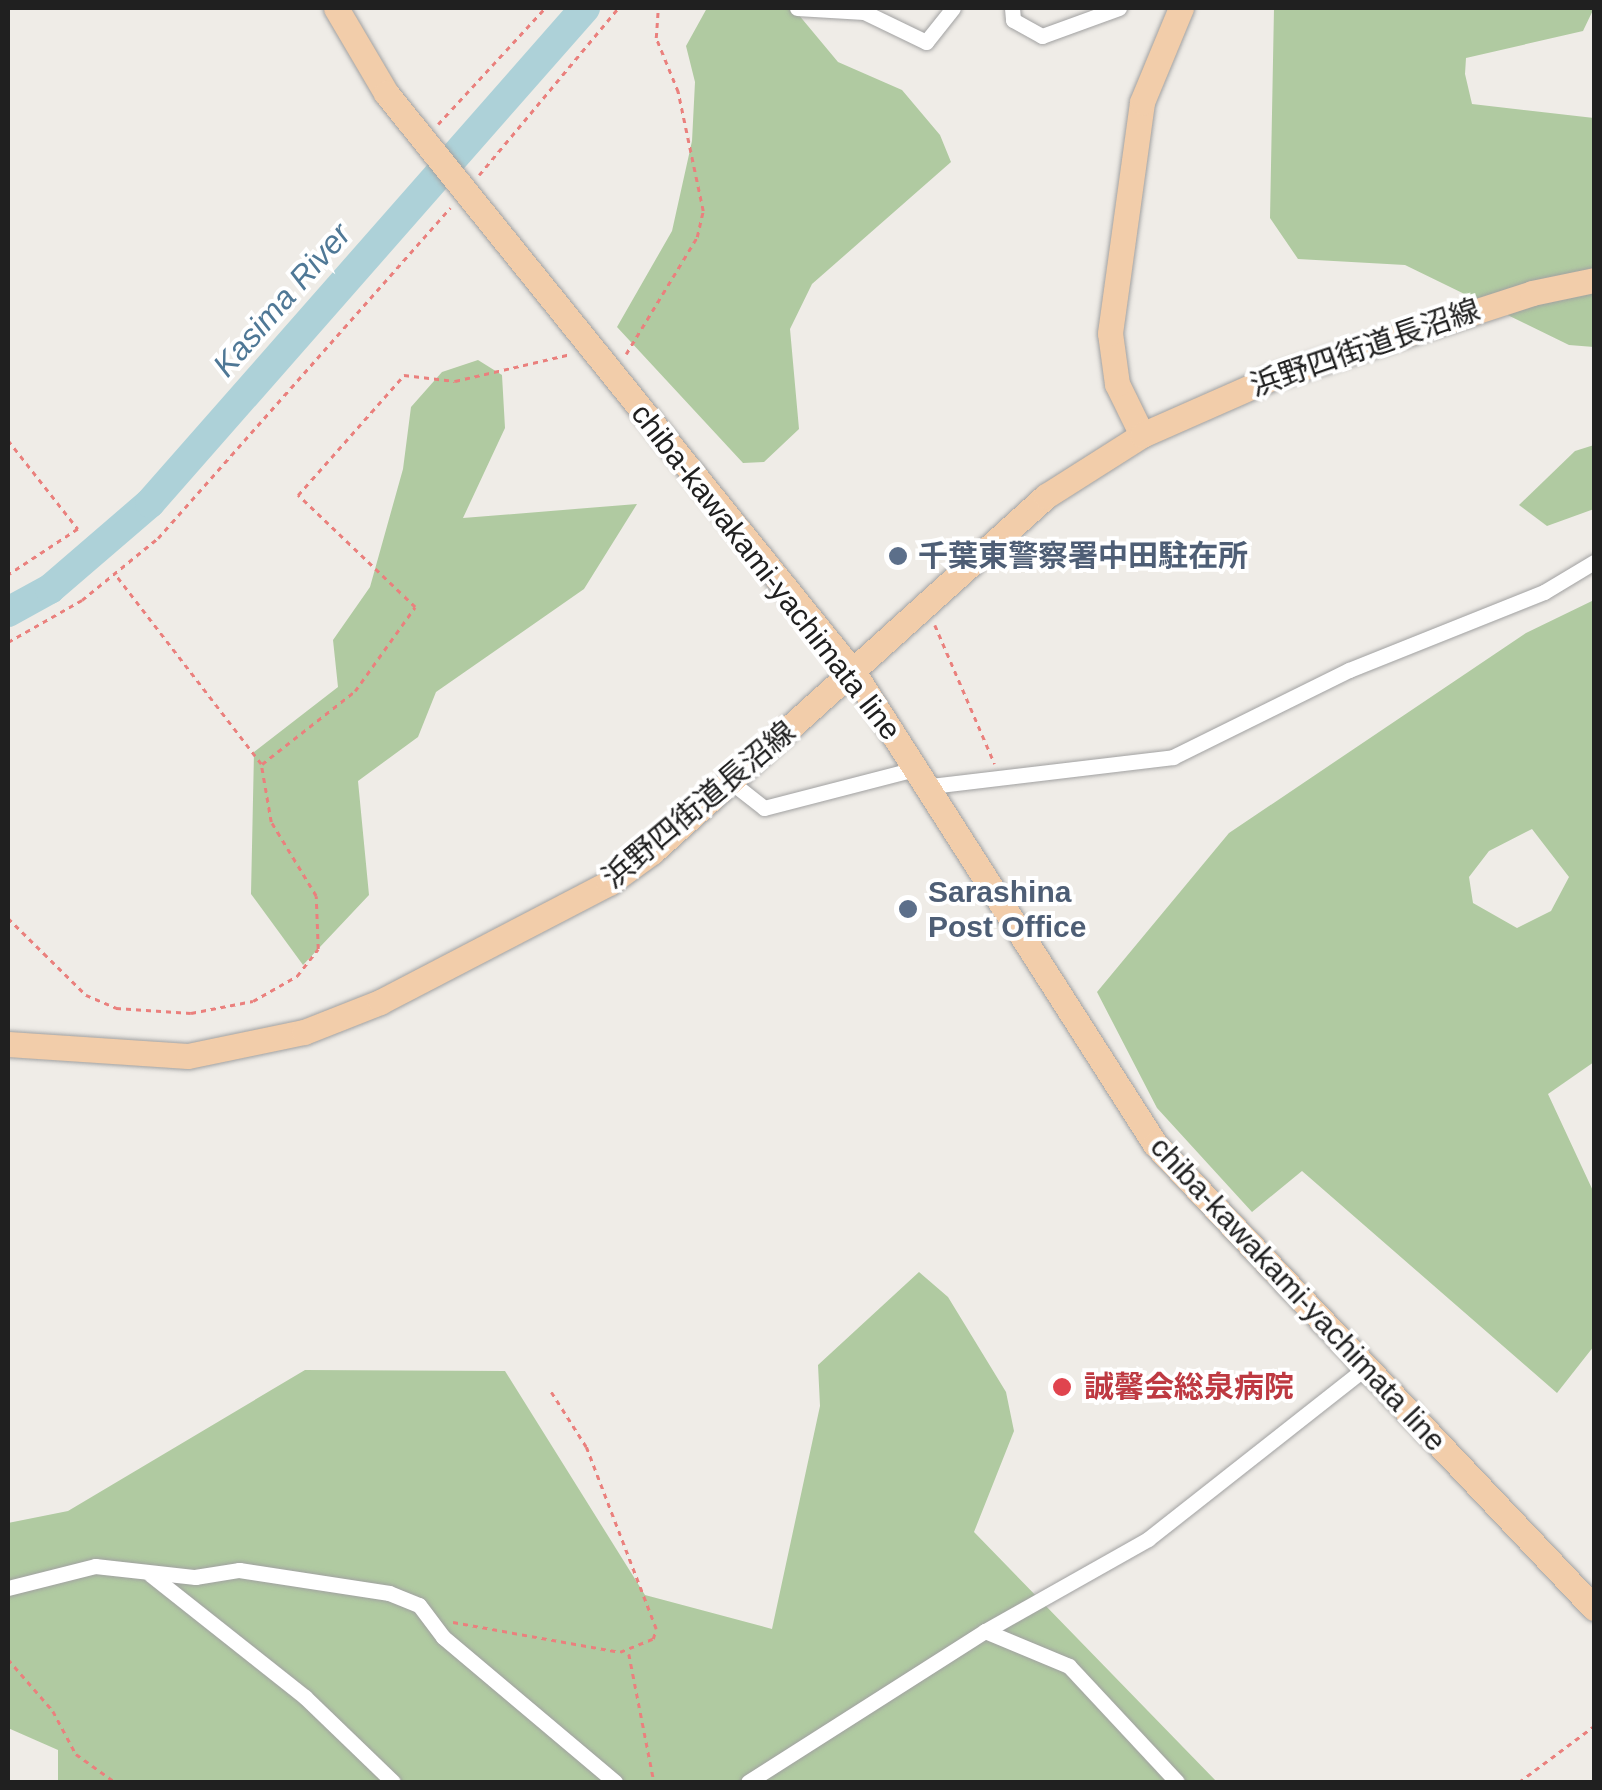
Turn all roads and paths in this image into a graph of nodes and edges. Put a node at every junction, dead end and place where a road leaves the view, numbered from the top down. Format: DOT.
graph roads {
  1 [pos="336,8"];
  2 [pos="546,8"];
  3 [pos="618,8"];
  4 [pos="658,8"];
  5 [pos="796,8"];
  6 [pos="952,8"];
  7 [pos="1012,8"];
  8 [pos="1119,8"];
  9 [pos="1181,8"];
  10 [pos="424,140"];
  11 [pos="465,191"];
  12 [pos="1594,280"];
  13 [pos="590,351"];
  14 [pos="608,374"];
  15 [pos="1142,434"];
  16 [pos="8,440"];
  17 [pos="1594,562"];
  18 [pos="8,575"];
  19 [pos="116,575"];
  20 [pos="922,609"];
  21 [pos="8,642"];
  22 [pos="854,673"];
  23 [pos="261,764"];
  24 [pos="925,777"];
  25 [pos="1000,780"];
  26 [pos="731,782"];
  27 [pos="8,918"];
  28 [pos="8,1044"];
  29 [pos="1366,1368"];
  30 [pos="551,1392"];
  31 [pos="151,1575"];
  32 [pos="8,1588"];
  33 [pos="1594,1608"];
  34 [pos="432,1618"];
  35 [pos="985,1631"];
  36 [pos="629,1653"];
  37 [pos="8,1660"];
  38 [pos="1594,1726"];
  39 [pos="115,1782"];
  40 [pos="393,1782"];
  41 [pos="615,1782"];
  42 [pos="654,1782"];
  43 [pos="748,1782"];
  44 [pos="1176,1782"];
  45 [pos="1520,1782"];
  1 -- 10 [label="main road"];
  2 -- 10 [label="path"];
  3 -- 11 [label="path"];
  4 -- 14 [label="path"];
  5 -- 6 [label="street"];
  7 -- 8 [label="street"];
  9 -- 15 [label="main road"];
  10 -- 11 [label="main road, chiba-kawakami-yachimata line"];
  11 -- 13 [label="main road, chiba-kawakami-yachimata line"];
  11 -- 19 [label="path"];
  12 -- 15 [label="main road, 浜野四街道長沼線"];
  13 -- 14 [label="main road, chiba-kawakami-yachimata line"];
  13 -- 23 [label="path"];
  14 -- 22 [label="main road, chiba-kawakami-yachimata line"];
  15 -- 20 [label="main road, 浜野四街道長沼線"];
  16 -- 18 [label="path"];
  17 -- 25 [label="street"];
  19 -- 21 [label="path"];
  19 -- 23 [label="path"];
  20 -- 22 [label="main road, 浜野四街道長沼線"];
  20 -- 25 [label="path"];
  22 -- 24 [label="main road, chiba-kawakami-yachimata line"];
  22 -- 26 [label="main road, 浜野四街道長沼線"];
  23 -- 27 [label="path"];
  24 -- 25 [label="street"];
  24 -- 26 [label="street"];
  24 -- 29 [label="main road, chiba-kawakami-yachimata line"];
  26 -- 28 [label="main road, 浜野四街道長沼線"];
  29 -- 33 [label="main road, chiba-kawakami-yachimata line"];
  29 -- 35 [label="street"];
  30 -- 36 [label="path"];
  31 -- 32 [label="street"];
  31 -- 34 [label="street"];
  31 -- 40 [label="street"];
  34 -- 36 [label="path"];
  34 -- 41 [label="street"];
  35 -- 43 [label="street"];
  35 -- 44 [label="street"];
  36 -- 42 [label="path"];
  37 -- 39 [label="path"];
  38 -- 45 [label="path"];
}
